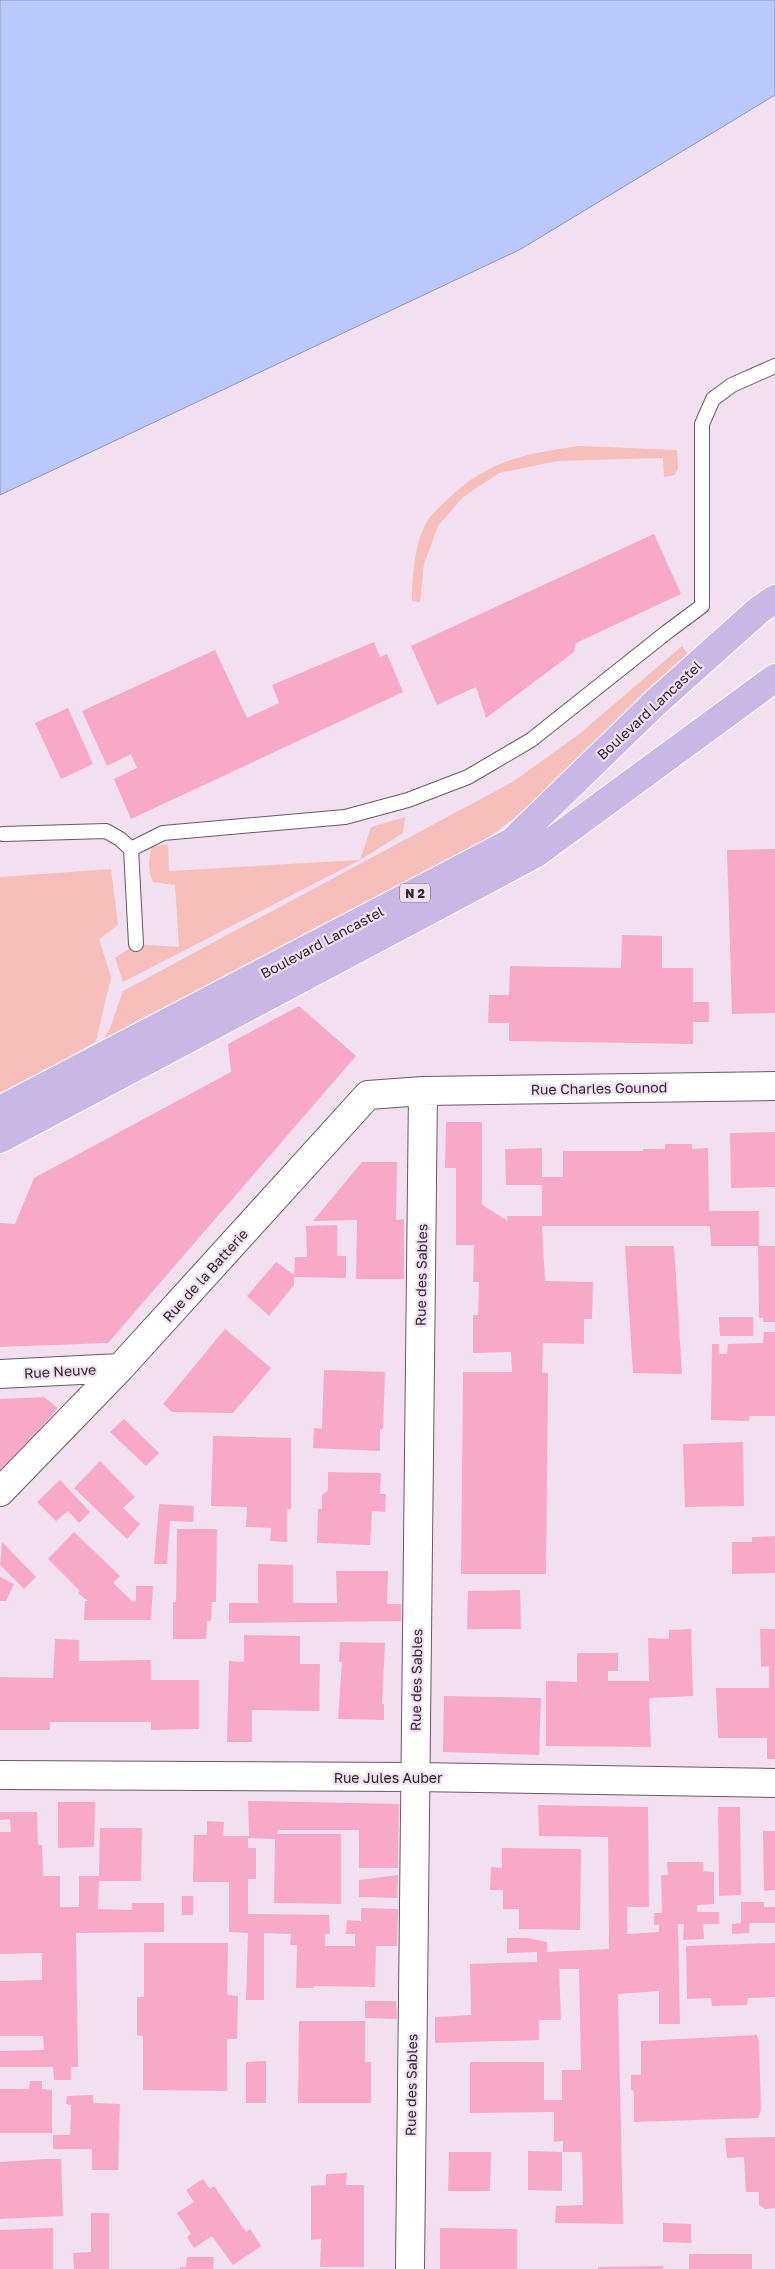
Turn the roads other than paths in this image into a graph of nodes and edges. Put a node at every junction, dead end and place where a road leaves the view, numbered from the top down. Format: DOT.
graph roads {
  1 [pos="775,366"];
  2 [pos="775,599"];
  3 [pos="775,678"];
  4 [pos="3,834"];
  5 [pos="131,849"];
  6 [pos="136,944"];
  7 [pos="775,1086"];
  8 [pos="423,1091"];
  9 [pos="0,1110"];
  10 [pos="0,1139"];
  11 [pos="120,1368"];
  12 [pos="0,1374"];
  13 [pos="0,1492"];
  14 [pos="0,1775"];
  15 [pos="414,1776"];
  16 [pos="775,1783"];
  17 [pos="410,2269"];
  1 -- 5 [label="lane"];
  2 -- 9 [label="main road, Boulevard Lancastel / N 2"];
  3 -- 10 [label="main road, Boulevard Lancastel / N 2"];
  4 -- 5 [label="lane"];
  5 -- 6 [label="lane"];
  7 -- 8 [label="street, Rue Charles Gounod"];
  8 -- 11 [label="street, Rue de la Batterie"];
  8 -- 15 [label="street, Rue des Sables"];
  11 -- 12 [label="street, Rue Neuve"];
  11 -- 13 [label="street, Rue de la Batterie"];
  14 -- 15 [label="street, Rue Jules Auber"];
  15 -- 16 [label="street, Rue Jules Auber"];
  15 -- 17 [label="street, Rue des Sables"];
}
